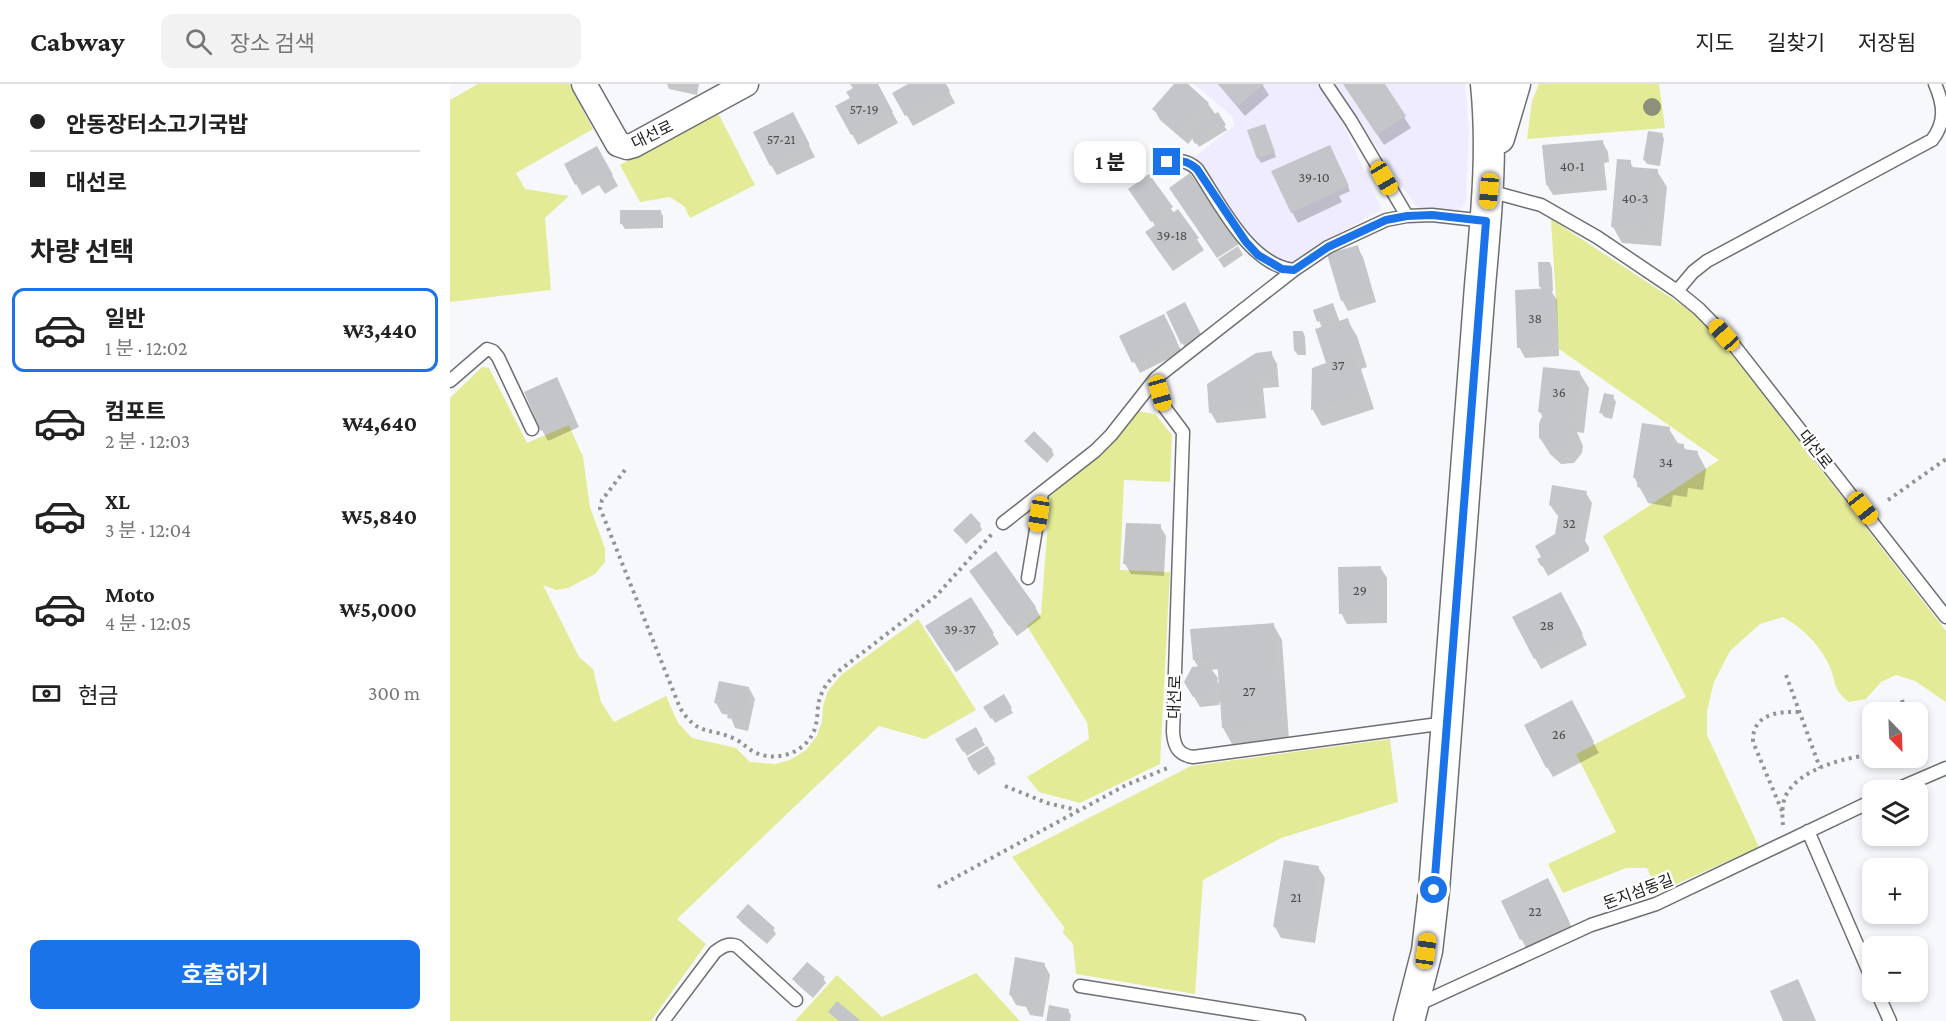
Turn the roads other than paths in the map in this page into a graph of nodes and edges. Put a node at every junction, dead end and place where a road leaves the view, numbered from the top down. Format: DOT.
graph roads {
  1 [pos="584,84"];
  2 [pos="746,84"];
  3 [pos="1326,84"];
  4 [pos="1486,84"];
  5 [pos="1515,84"];
  6 [pos="1935,84"];
  7 [pos="1490,159"];
  8 [pos="1167,162"];
  9 [pos="1489,191"];
  10 [pos="1407,216"];
  11 [pos="1486,221"];
  12 [pos="1294,270"];
  13 [pos="1677,291"];
  14 [pos="1156,378"];
  15 [pos="450,381"];
  16 [pos="532,429"];
  17 [pos="1042,493"];
  18 [pos="1003,523"];
  19 [pos="1028,578"];
  20 [pos="1946,617"];
  21 [pos="1446,723"];
  22 [pos="1946,768"];
  23 [pos="1918,780"];
  24 [pos="1862,806"];
  25 [pos="1808,831"];
  26 [pos="1862,956"];
  27 [pos="1080,986"];
  28 [pos="796,999"];
  29 [pos="1881,1002"];
  30 [pos="1411,1014"];
  31 [pos="663,1021"];
  32 [pos="1299,1021"];
  33 [pos="1890,1021"];
  1 -- 2 [label="street, 대선로"];
  3 -- 10 [label="lane"];
  4 -- 7 [label="street"];
  5 -- 7 [label="street"];
  6 -- 13 [label="lane"];
  7 -- 9 [label="street"];
  8 -- 12 [label="lane"];
  9 -- 11 [label="street"];
  9 -- 13 [label="lane, 대선로"];
  10 -- 11 [label="lane"];
  10 -- 12 [label="lane"];
  11 -- 21 [label="street"];
  12 -- 14 [label="lane"];
  13 -- 20 [label="lane, 대선로"];
  14 -- 17 [label="lane"];
  14 -- 21 [label="lane, 대선로"];
  15 -- 16 [label="lane"];
  17 -- 18 [label="lane"];
  17 -- 19 [label="lane"];
  21 -- 30 [label="street"];
  22 -- 23 [label="lane"];
  24 -- 25 [label="lane, 돈지섬동길"];
  25 -- 26 [label="lane"];
  25 -- 30 [label="lane, 돈지섬동길"];
  27 -- 32 [label="lane"];
  28 -- 31 [label="lane"];
  29 -- 33 [label="lane"];
}
